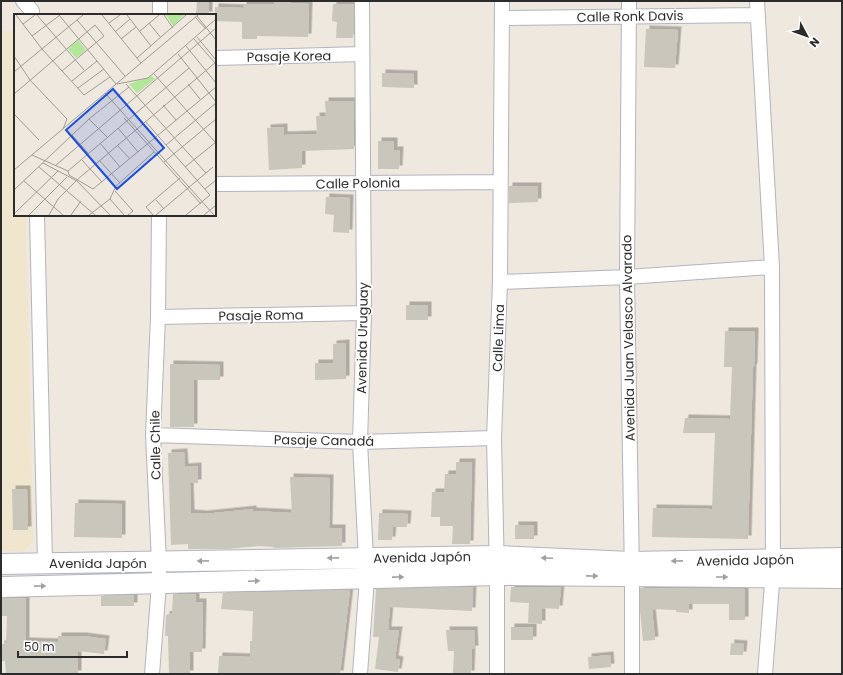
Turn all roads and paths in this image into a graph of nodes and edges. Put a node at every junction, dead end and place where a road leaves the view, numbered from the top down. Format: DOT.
graph roads {
  1 [pos="23,1"];
  2 [pos="160,1"];
  3 [pos="362,1"];
  4 [pos="502,1"];
  5 [pos="629,1"];
  6 [pos="758,8"];
  7 [pos="32,14"];
  8 [pos="160,14"];
  9 [pos="629,16"];
  10 [pos="502,18"];
  11 [pos="362,54"];
  12 [pos="216,58"];
  13 [pos="500,182"];
  14 [pos="216,184"];
  15 [pos="363,184"];
  16 [pos="37,216"];
  17 [pos="159,216"];
  18 [pos="772,267"];
  19 [pos="627,277"];
  20 [pos="500,282"];
  21 [pos="364,313"];
  22 [pos="158,316"];
  23 [pos="153,435"];
  24 [pos="494,438"];
  25 [pos="360,442"];
  26 [pos="367,557"];
  27 [pos="842,558"];
  28 [pos="159,562"];
  29 [pos="45,563"];
  30 [pos="1,564"];
  31 [pos="497,565"];
  32 [pos="772,568"];
  33 [pos="632,569"];
  34 [pos="367,578"];
  35 [pos="842,578"];
  36 [pos="158,584"];
  37 [pos="1,587"];
  38 [pos="152,674"];
  39 [pos="360,674"];
  40 [pos="497,674"];
  41 [pos="632,674"];
  42 [pos="765,674"];
  1 -- 7 [label="street"];
  2 -- 8 [label="street"];
  3 -- 11 [label="street, Avenida Uruguay"];
  4 -- 10 [label="street, Calle Lima"];
  5 -- 9 [label="street, Avenida Juan Velasco Alvarado"];
  6 -- 9 [label="street, Calle Ronk Davis"];
  6 -- 18 [label="street"];
  9 -- 10 [label="street, Calle Ronk Davis"];
  9 -- 19 [label="street, Avenida Juan Velasco Alvarado"];
  10 -- 13 [label="street, Calle Lima"];
  11 -- 12 [label="street, Pasaje Korea"];
  11 -- 15 [label="street, Avenida Uruguay"];
  13 -- 15 [label="street, Calle Polonia"];
  13 -- 20 [label="street, Calle Lima"];
  14 -- 15 [label="street, Calle Polonia"];
  15 -- 21 [label="street, Avenida Uruguay"];
  16 -- 29 [label="street"];
  17 -- 22 [label="street, Calle Chile"];
  18 -- 19 [label="street"];
  18 -- 32 [label="street"];
  19 -- 20 [label="street"];
  19 -- 33 [label="street, Avenida Juan Velasco Alvarado"];
  20 -- 24 [label="street, Calle Lima"];
  21 -- 22 [label="street, Pasaje Roma"];
  21 -- 25 [label="street, Avenida Uruguay"];
  22 -- 23 [label="street, Calle Chile"];
  23 -- 25 [label="street, Pasaje Canadá"];
  23 -- 28 [label="street, Calle Chile"];
  24 -- 25 [label="street, Pasaje Canadá"];
  24 -- 31 [label="street, Calle Lima"];
  25 -- 26 [label="street, Avenida Uruguay"];
  26 -- 28 [label="street, Avenida Japón, one-way"];
  26 -- 31 [label="street, Avenida Japón"];
  26 -- 34 [label="street, Avenida Uruguay"];
  27 -- 32 [label="street, Avenida Japón"];
  28 -- 29 [label="street, Avenida Japón"];
  28 -- 36 [label="street, Calle Chile"];
  29 -- 30 [label="street, Avenida Japón"];
  31 -- 33 [label="street"];
  34 -- 31 [label="street, Avenida Japón, one-way"];
  31 -- 40 [label="street, Calle Lima"];
  32 -- 33 [label="street"];
  32 -- 35 [label="street"];
  32 -- 42 [label="street"];
  33 -- 41 [label="street, Avenida Juan Velasco Alvarado"];
  36 -- 34 [label="street, Avenida Japón, one-way"];
  34 -- 39 [label="street, Avenida Uruguay"];
  37 -- 36 [label="street, Avenida Japón, one-way"];
  36 -- 38 [label="street, Calle Chile"];
}
